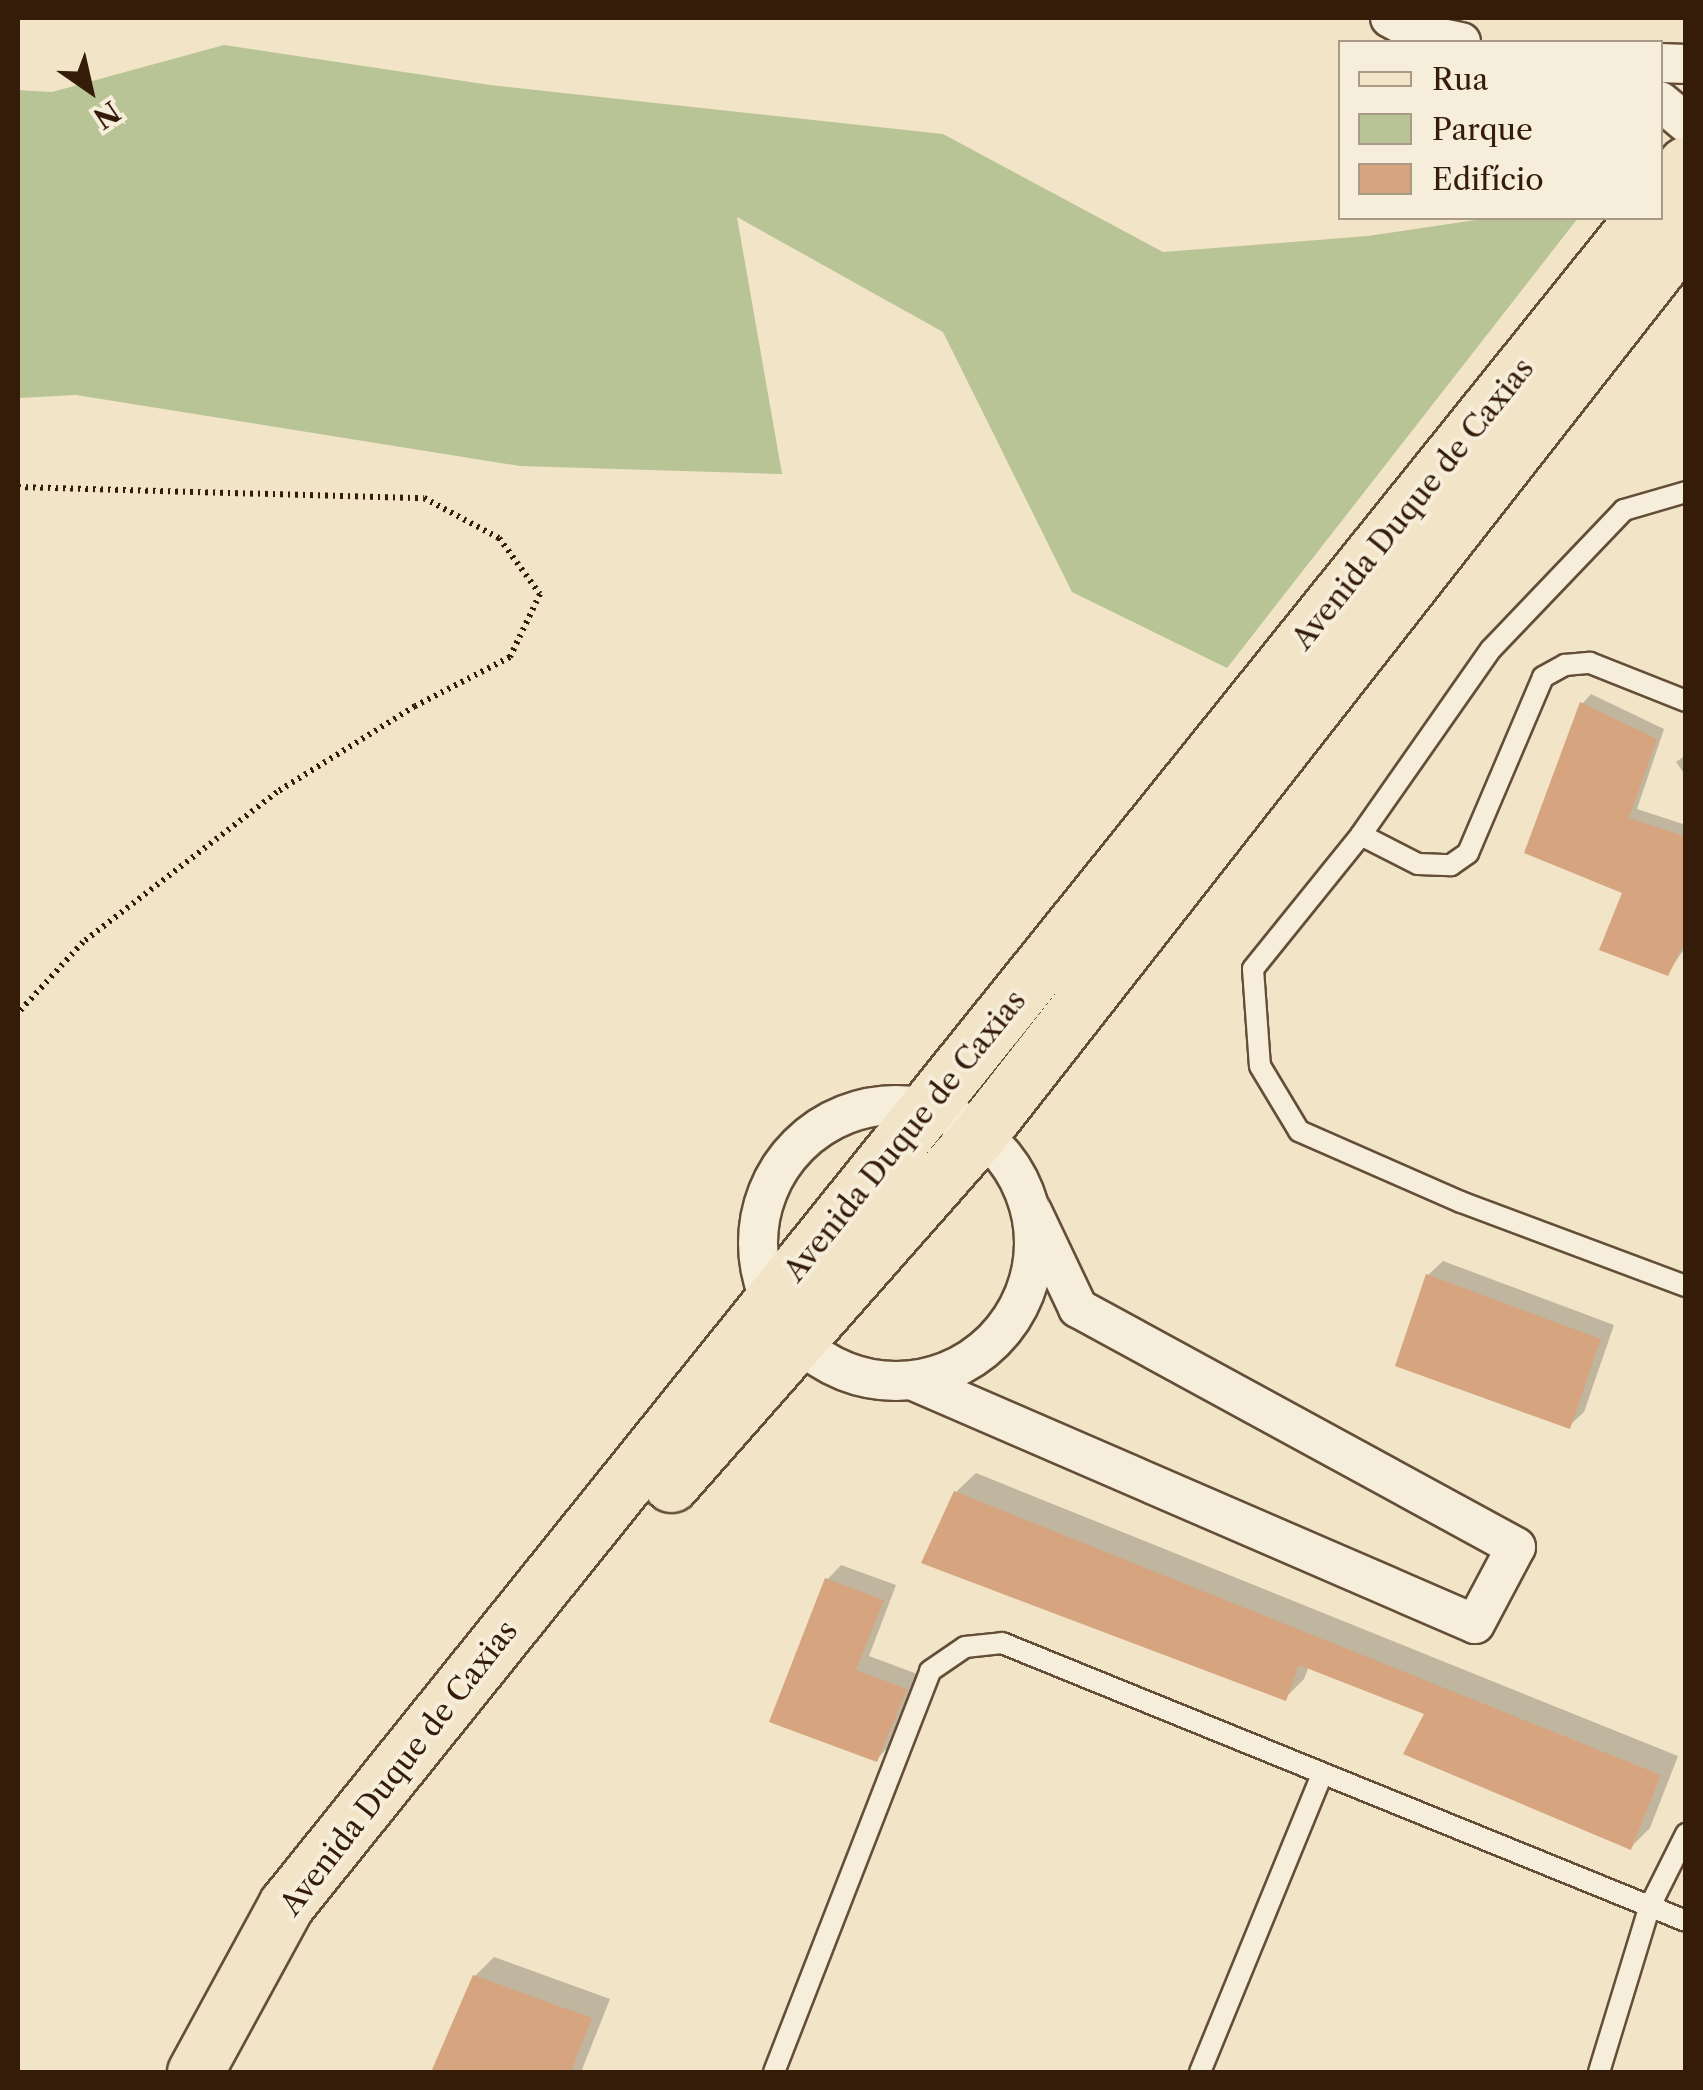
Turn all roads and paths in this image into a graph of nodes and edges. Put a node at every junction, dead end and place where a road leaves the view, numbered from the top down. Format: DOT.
graph roads {
  1 [pos="1390,18"];
  2 [pos="1451,40"];
  3 [pos="1663,104"];
  4 [pos="1686,123"];
  5 [pos="1686,164"];
  6 [pos="1663,192"];
  7 [pos="1641,220"];
  8 [pos="1686,232"];
  9 [pos="18,487"];
  10 [pos="1686,492"];
  11 [pos="1686,701"];
  12 [pos="1361,834"];
  13 [pos="18,1013"];
  14 [pos="928,1108"];
  15 [pos="981,1132"];
  16 [pos="1032,1212"];
  17 [pos="1686,1286"];
  18 [pos="784,1323"];
  19 [pos="914,1381"];
  20 [pos="1322,1774"];
  21 [pos="1686,1834"];
  22 [pos="1649,1908"];
  23 [pos="1686,1922"];
  24 [pos="195,2072"];
  25 [pos="223,2072"];
  26 [pos="774,2072"];
  27 [pos="1200,2072"];
  28 [pos="1599,2072"];
  1 -- 2 [label="street"];
  3 -- 4 [label="street"];
  5 -- 6 [label="main road"];
  7 -- 14 [label="main road, Avenida Duque de Caxias"];
  8 -- 15 [label="main road, Avenida Duque de Caxias"];
  9 -- 13 [label="path"];
  10 -- 12 [label="lane"];
  11 -- 12 [label="lane"];
  12 -- 17 [label="lane"];
  14 -- 15 [label="street"];
  14 -- 18 [label="main road, Avenida Duque de Caxias"];
  14 -- 18 [label="street"];
  15 -- 16 [label="street"];
  15 -- 18 [label="main road, Avenida Duque de Caxias"];
  16 -- 19 [label="street"];
  16 -- 19 [label="street"];
  18 -- 19 [label="street"];
  18 -- 24 [label="main road, Avenida Duque de Caxias"];
  18 -- 25 [label="main road, Avenida Duque de Caxias"];
  20 -- 22 [label="lane"];
  20 -- 26 [label="lane"];
  20 -- 27 [label="lane"];
  21 -- 22 [label="lane"];
  22 -- 23 [label="lane"];
  22 -- 28 [label="lane"];
}
